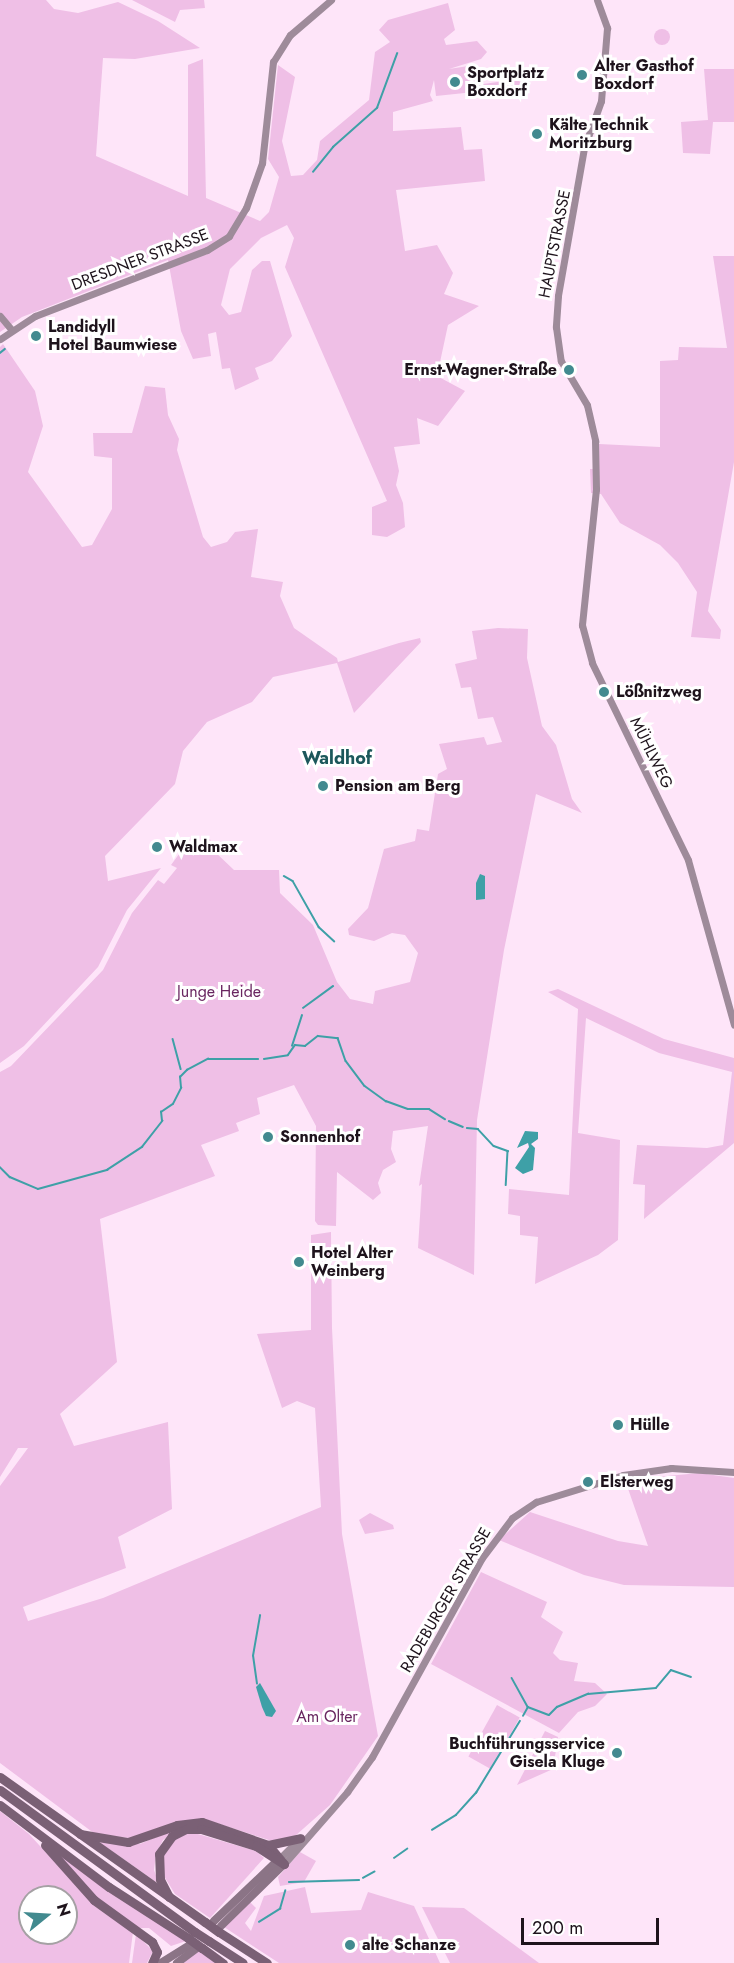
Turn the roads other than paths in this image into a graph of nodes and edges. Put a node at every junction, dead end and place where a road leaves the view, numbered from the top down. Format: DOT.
graph roads {
  1 [pos="331,0"];
  2 [pos="597,0"];
  3 [pos="0,316"];
  4 [pos="11,329"];
  5 [pos="0,339"];
  6 [pos="596,489"];
  7 [pos="734,1025"];
  8 [pos="734,1472"];
  9 [pos="0,1777"];
  10 [pos="0,1790"];
  11 [pos="0,1805"];
  12 [pos="29,1828"];
  13 [pos="314,1828"];
  14 [pos="73,1832"];
  15 [pos="300,1838"];
  16 [pos="268,1845"];
  17 [pos="281,1860"];
  18 [pos="170,1899"];
  19 [pos="215,1925"];
  20 [pos="197,1942"];
  21 [pos="152,1963"];
  22 [pos="161,1963"];
  23 [pos="177,1963"];
  24 [pos="224,1963"];
  25 [pos="243,1963"];
  26 [pos="267,1963"];
  1 -- 4 [label="main road, DRESDNER STRASSE"];
  2 -- 6 [label="main road, HAUPTSTRASSE"];
  3 -- 4 [label="main road"];
  4 -- 5 [label="main road, DRESDNER STRASSE"];
  6 -- 7 [label="main road, MÜHLWEG"];
  8 -- 13 [label="main road, RADEBURGER STRASSE"];
  9 -- 14 [label="highway"];
  10 -- 20 [label="highway"];
  11 -- 12 [label="highway"];
  12 -- 20 [label="highway"];
  12 -- 21 [label="highway"];
  13 -- 15 [label="main road, RADEBURGER STRASSE"];
  13 -- 17 [label="main road, RADEBURGER STRASSE"];
  14 -- 16 [label="highway"];
  14 -- 18 [label="highway"];
  15 -- 16 [label="highway"];
  15 -- 17 [label="main road, RADEBURGER STRASSE"];
  16 -- 17 [label="highway"];
  17 -- 18 [label="highway"];
  17 -- 19 [label="main road, RADEBURGER STRASSE"];
  18 -- 19 [label="highway"];
  19 -- 26 [label="highway"];
  20 -- 22 [label="main road"];
  20 -- 23 [label="main road"];
  20 -- 24 [label="highway"];
  20 -- 25 [label="highway"];
}
